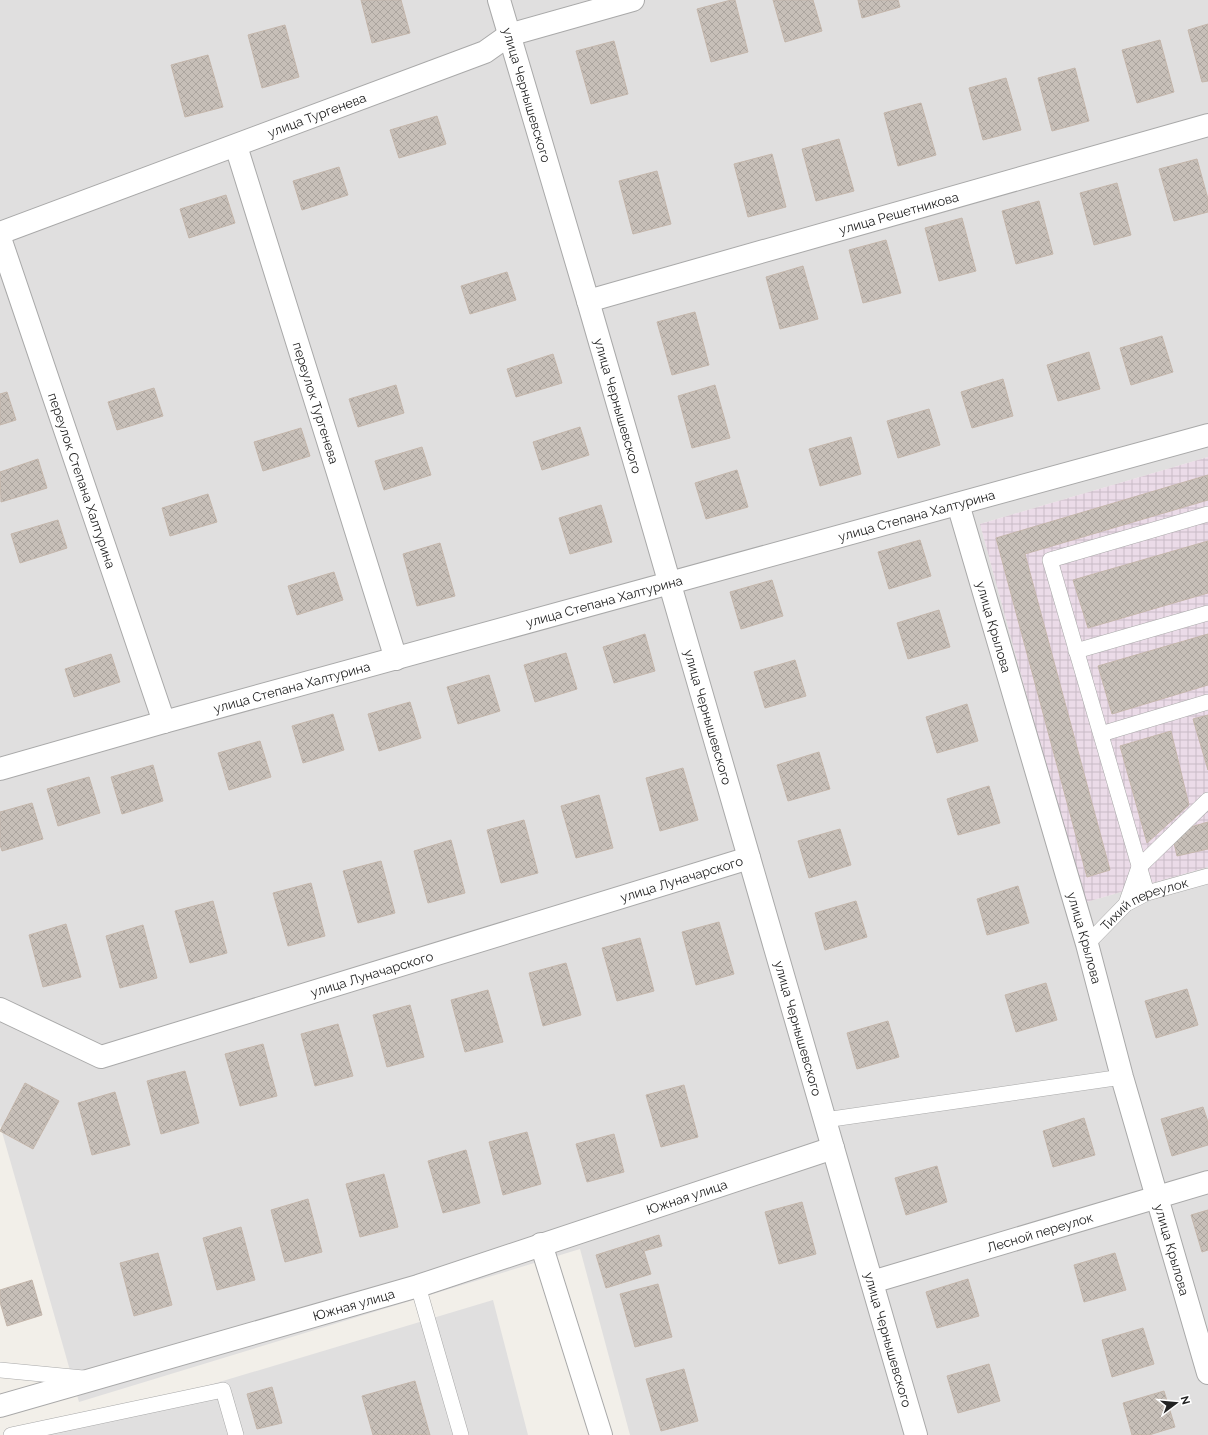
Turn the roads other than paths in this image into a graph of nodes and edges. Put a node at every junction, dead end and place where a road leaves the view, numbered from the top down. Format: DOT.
graph roads {
  1 [pos="499,0"];
  2 [pos="633,0"];
  3 [pos="509,35"];
  4 [pos="1208,125"];
  5 [pos="236,146"];
  6 [pos="0,233"];
  7 [pos="0,238"];
  8 [pos="588,300"];
  9 [pos="1208,435"];
  10 [pos="958,504"];
  11 [pos="1208,514"];
  12 [pos="670,583"];
  13 [pos="1208,614"];
  14 [pos="1076,651"];
  15 [pos="396,659"];
  16 [pos="1208,702"];
  17 [pos="164,722"];
  18 [pos="1101,734"];
  19 [pos="0,769"];
  20 [pos="1208,800"];
  21 [pos="750,858"];
  22 [pos="1139,867"];
  23 [pos="1208,876"];
  24 [pos="1147,893"];
  25 [pos="1126,904"];
  26 [pos="1087,944"];
  27 [pos="0,1009"];
  28 [pos="1122,1077"];
  29 [pos="825,1120"];
  30 [pos="833,1148"];
  31 [pos="1208,1182"];
  32 [pos="1157,1196"];
  33 [pos="541,1244"];
  34 [pos="872,1282"];
  35 [pos="418,1286"];
  36 [pos="0,1370"];
  37 [pos="1208,1373"];
  38 [pos="94,1379"];
  39 [pos="0,1406"];
  40 [pos="40,1432"];
  41 [pos="11,1435"];
  42 [pos="236,1435"];
  43 [pos="461,1435"];
  44 [pos="601,1435"];
  45 [pos="916,1435"];
  1 -- 3 [label="street, улица Чернышевского"];
  2 -- 3 [label="street, улица Тургенева"];
  3 -- 5 [label="street, улица Тургенева"];
  3 -- 8 [label="street, улица Чернышевского"];
  4 -- 8 [label="street, улица Решетникова"];
  5 -- 6 [label="street, улица Тургенева"];
  5 -- 15 [label="street, переулок Тургенева"];
  7 -- 17 [label="street, переулок Степана Халтурина"];
  8 -- 12 [label="street, улица Чернышевского"];
  9 -- 10 [label="street, улица Степана Халтурина"];
  10 -- 12 [label="street, улица Степана Халтурина"];
  10 -- 26 [label="street, улица Крылова"];
  11 -- 14 [label="lane"];
  12 -- 15 [label="street, улица Степана Халтурина"];
  12 -- 21 [label="street, улица Чернышевского"];
  13 -- 14 [label="lane"];
  14 -- 18 [label="lane"];
  15 -- 17 [label="street, улица Степана Халтурина"];
  16 -- 18 [label="lane"];
  17 -- 19 [label="street, улица Степана Халтурина"];
  18 -- 22 [label="lane"];
  20 -- 22 [label="lane"];
  21 -- 27 [label="street, улица Луначарского"];
  21 -- 29 [label="street, улица Чернышевского"];
  22 -- 24 [label="lane"];
  22 -- 25 [label="lane"];
  23 -- 24 [label="lane, Тихий переулок"];
  24 -- 25 [label="lane, Тихий переулок"];
  25 -- 26 [label="lane, Тихий переулок"];
  26 -- 28 [label="street, улица Крылова"];
  28 -- 29 [label="lane"];
  28 -- 32 [label="street, улица Крылова"];
  29 -- 30 [label="street, улица Чернышевского"];
  30 -- 33 [label="street, Южная улица"];
  30 -- 34 [label="street, улица Чернышевского"];
  31 -- 32 [label="street, Лесной переулок"];
  32 -- 34 [label="street, Лесной переулок"];
  32 -- 37 [label="street, улица Крылова"];
  33 -- 35 [label="street, Южная улица"];
  33 -- 44 [label="street"];
  34 -- 45 [label="street, улица Чернышевского"];
  35 -- 38 [label="street, Южная улица"];
  35 -- 43 [label="lane"];
  36 -- 38 [label="lane"];
  38 -- 39 [label="street, Южная улица"];
  40 -- 41 [label="lane"];
  40 -- 42 [label="lane"];
}
